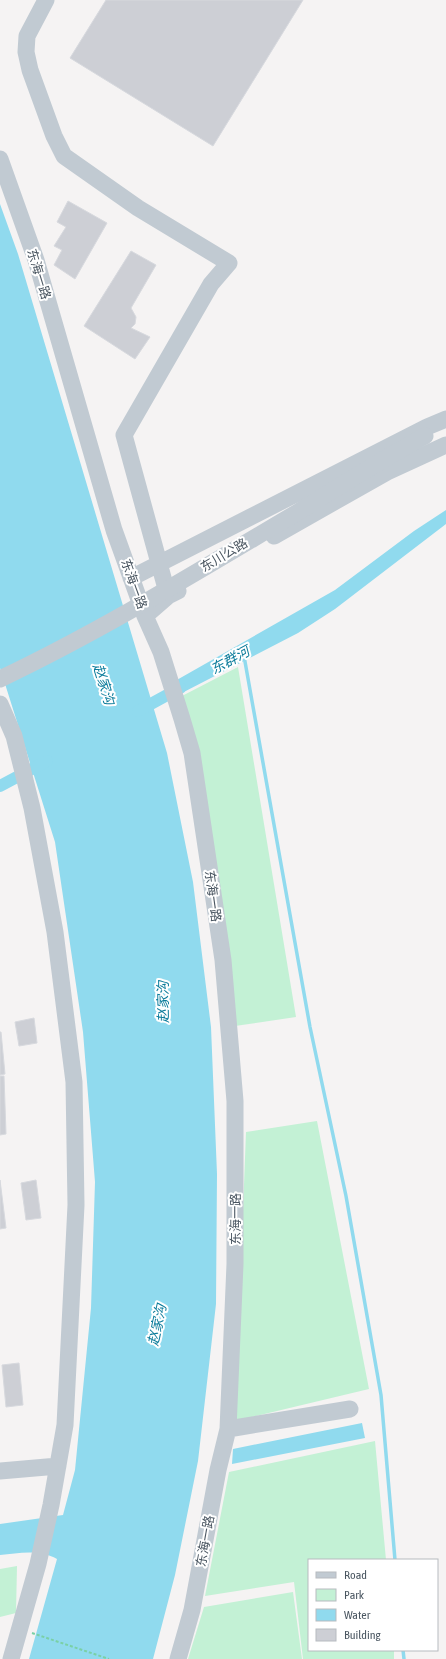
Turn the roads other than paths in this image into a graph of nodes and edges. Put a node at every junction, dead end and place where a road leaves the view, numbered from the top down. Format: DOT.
graph roads {
  1 [pos="46,0"];
  2 [pos="0,159"];
  3 [pos="446,419"];
  4 [pos="446,427"];
  5 [pos="446,445"];
  6 [pos="159,563"];
  7 [pos="131,578"];
  8 [pos="168,596"];
  9 [pos="145,616"];
  10 [pos="0,679"];
  11 [pos="0,704"];
  12 [pos="350,1409"];
  13 [pos="228,1429"];
  14 [pos="58,1466"];
  15 [pos="0,1471"];
  16 [pos="11,1659"];
  17 [pos="178,1659"];
  1 -- 6 [label="street"];
  2 -- 7 [label="street, 东海一路"];
  3 -- 6 [label="street"];
  4 -- 10 [label="street, 东川公路, bridge"];
  5 -- 8 [label="street"];
  6 -- 7 [label="street"];
  6 -- 8 [label="street"];
  7 -- 9 [label="street, 东海一路"];
  8 -- 9 [label="street"];
  9 -- 13 [label="street, 东海一路"];
  11 -- 14 [label="street"];
  12 -- 13 [label="street"];
  13 -- 17 [label="street, 东海一路"];
  14 -- 15 [label="street"];
  14 -- 16 [label="street"];
}
